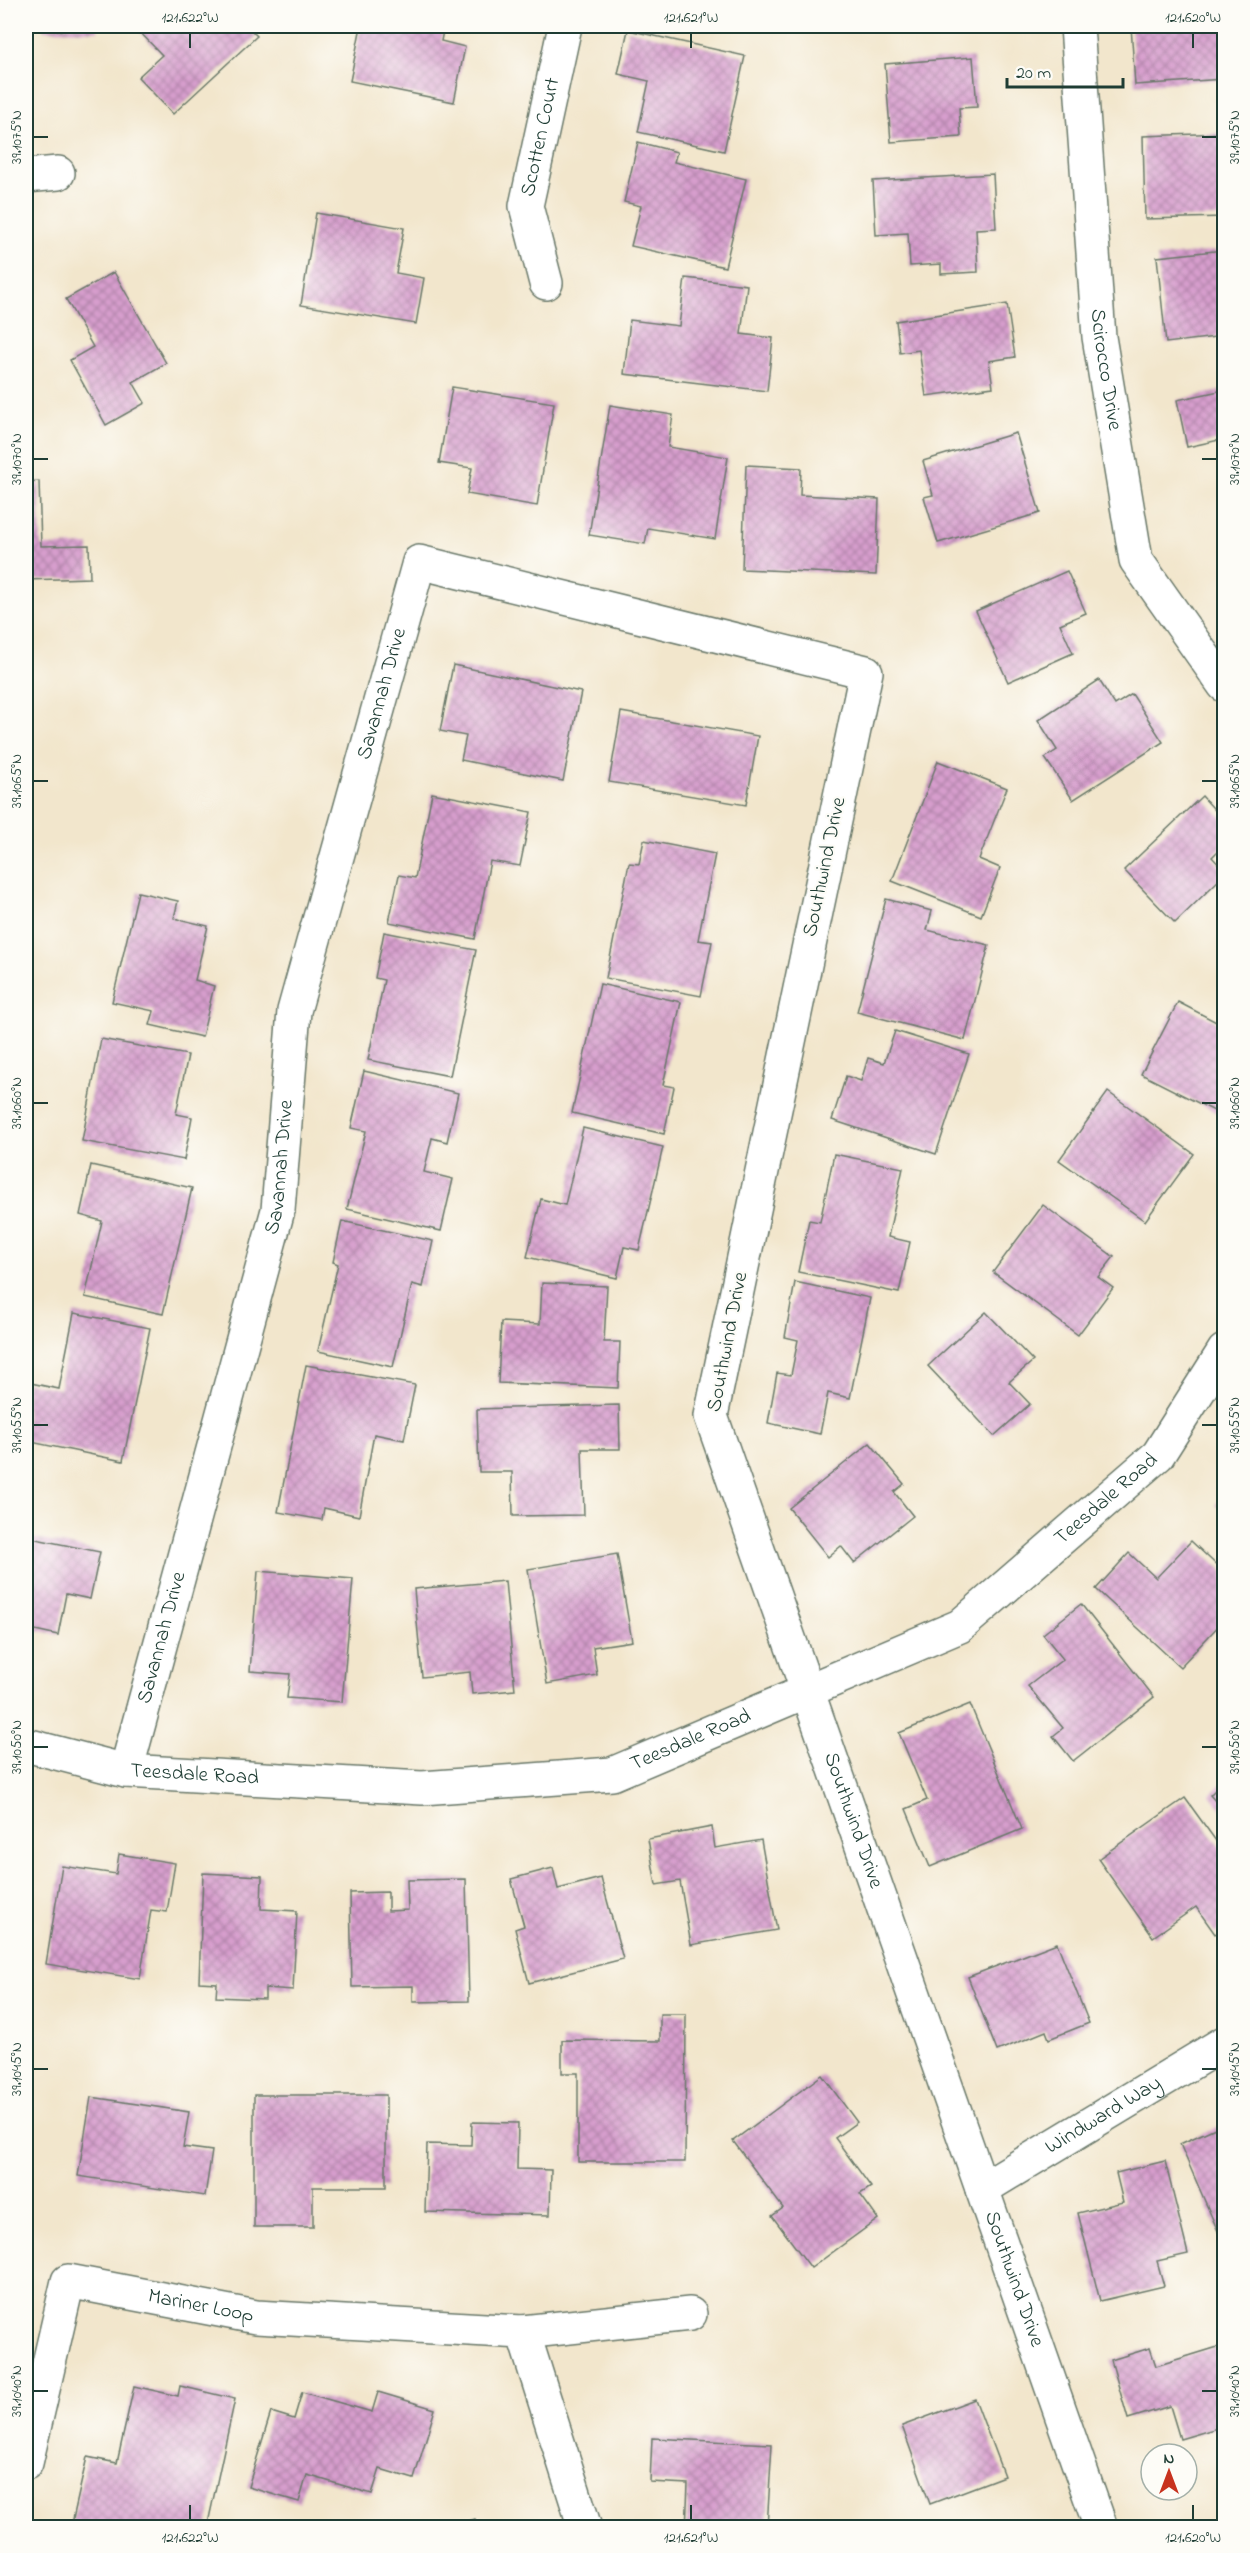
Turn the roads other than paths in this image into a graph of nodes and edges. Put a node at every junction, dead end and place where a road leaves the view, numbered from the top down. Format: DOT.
graph roads {
  1 [pos="565,26"];
  2 [pos="1077,26"];
  3 [pos="58,173"];
  4 [pos="26,176"];
  5 [pos="546,283"];
  6 [pos="419,562"];
  7 [pos="1224,686"];
  8 [pos="1224,1352"];
  9 [pos="808,1691"];
  10 [pos="26,1745"];
  11 [pos="126,1771"];
  12 [pos="1224,2043"];
  13 [pos="982,2189"];
  14 [pos="690,2314"];
  15 [pos="523,2332"];
  16 [pos="26,2463"];
  17 [pos="585,2528"];
  18 [pos="1101,2528"];
  1 -- 5 [label="street, Scotten Court"];
  2 -- 7 [label="street, Scirocco Drive"];
  3 -- 4 [label="street"];
  6 -- 9 [label="street, Southwind Drive"];
  6 -- 11 [label="street, Savannah Drive"];
  8 -- 9 [label="street, Teesdale Road"];
  9 -- 11 [label="street, Teesdale Road"];
  9 -- 13 [label="street, Southwind Drive"];
  10 -- 11 [label="street, Teesdale Road"];
  12 -- 13 [label="street, Windward Way"];
  13 -- 18 [label="street, Southwind Drive"];
  14 -- 15 [label="street, Mariner Loop"];
  15 -- 16 [label="street, Mariner Loop"];
  15 -- 17 [label="street"];
}
